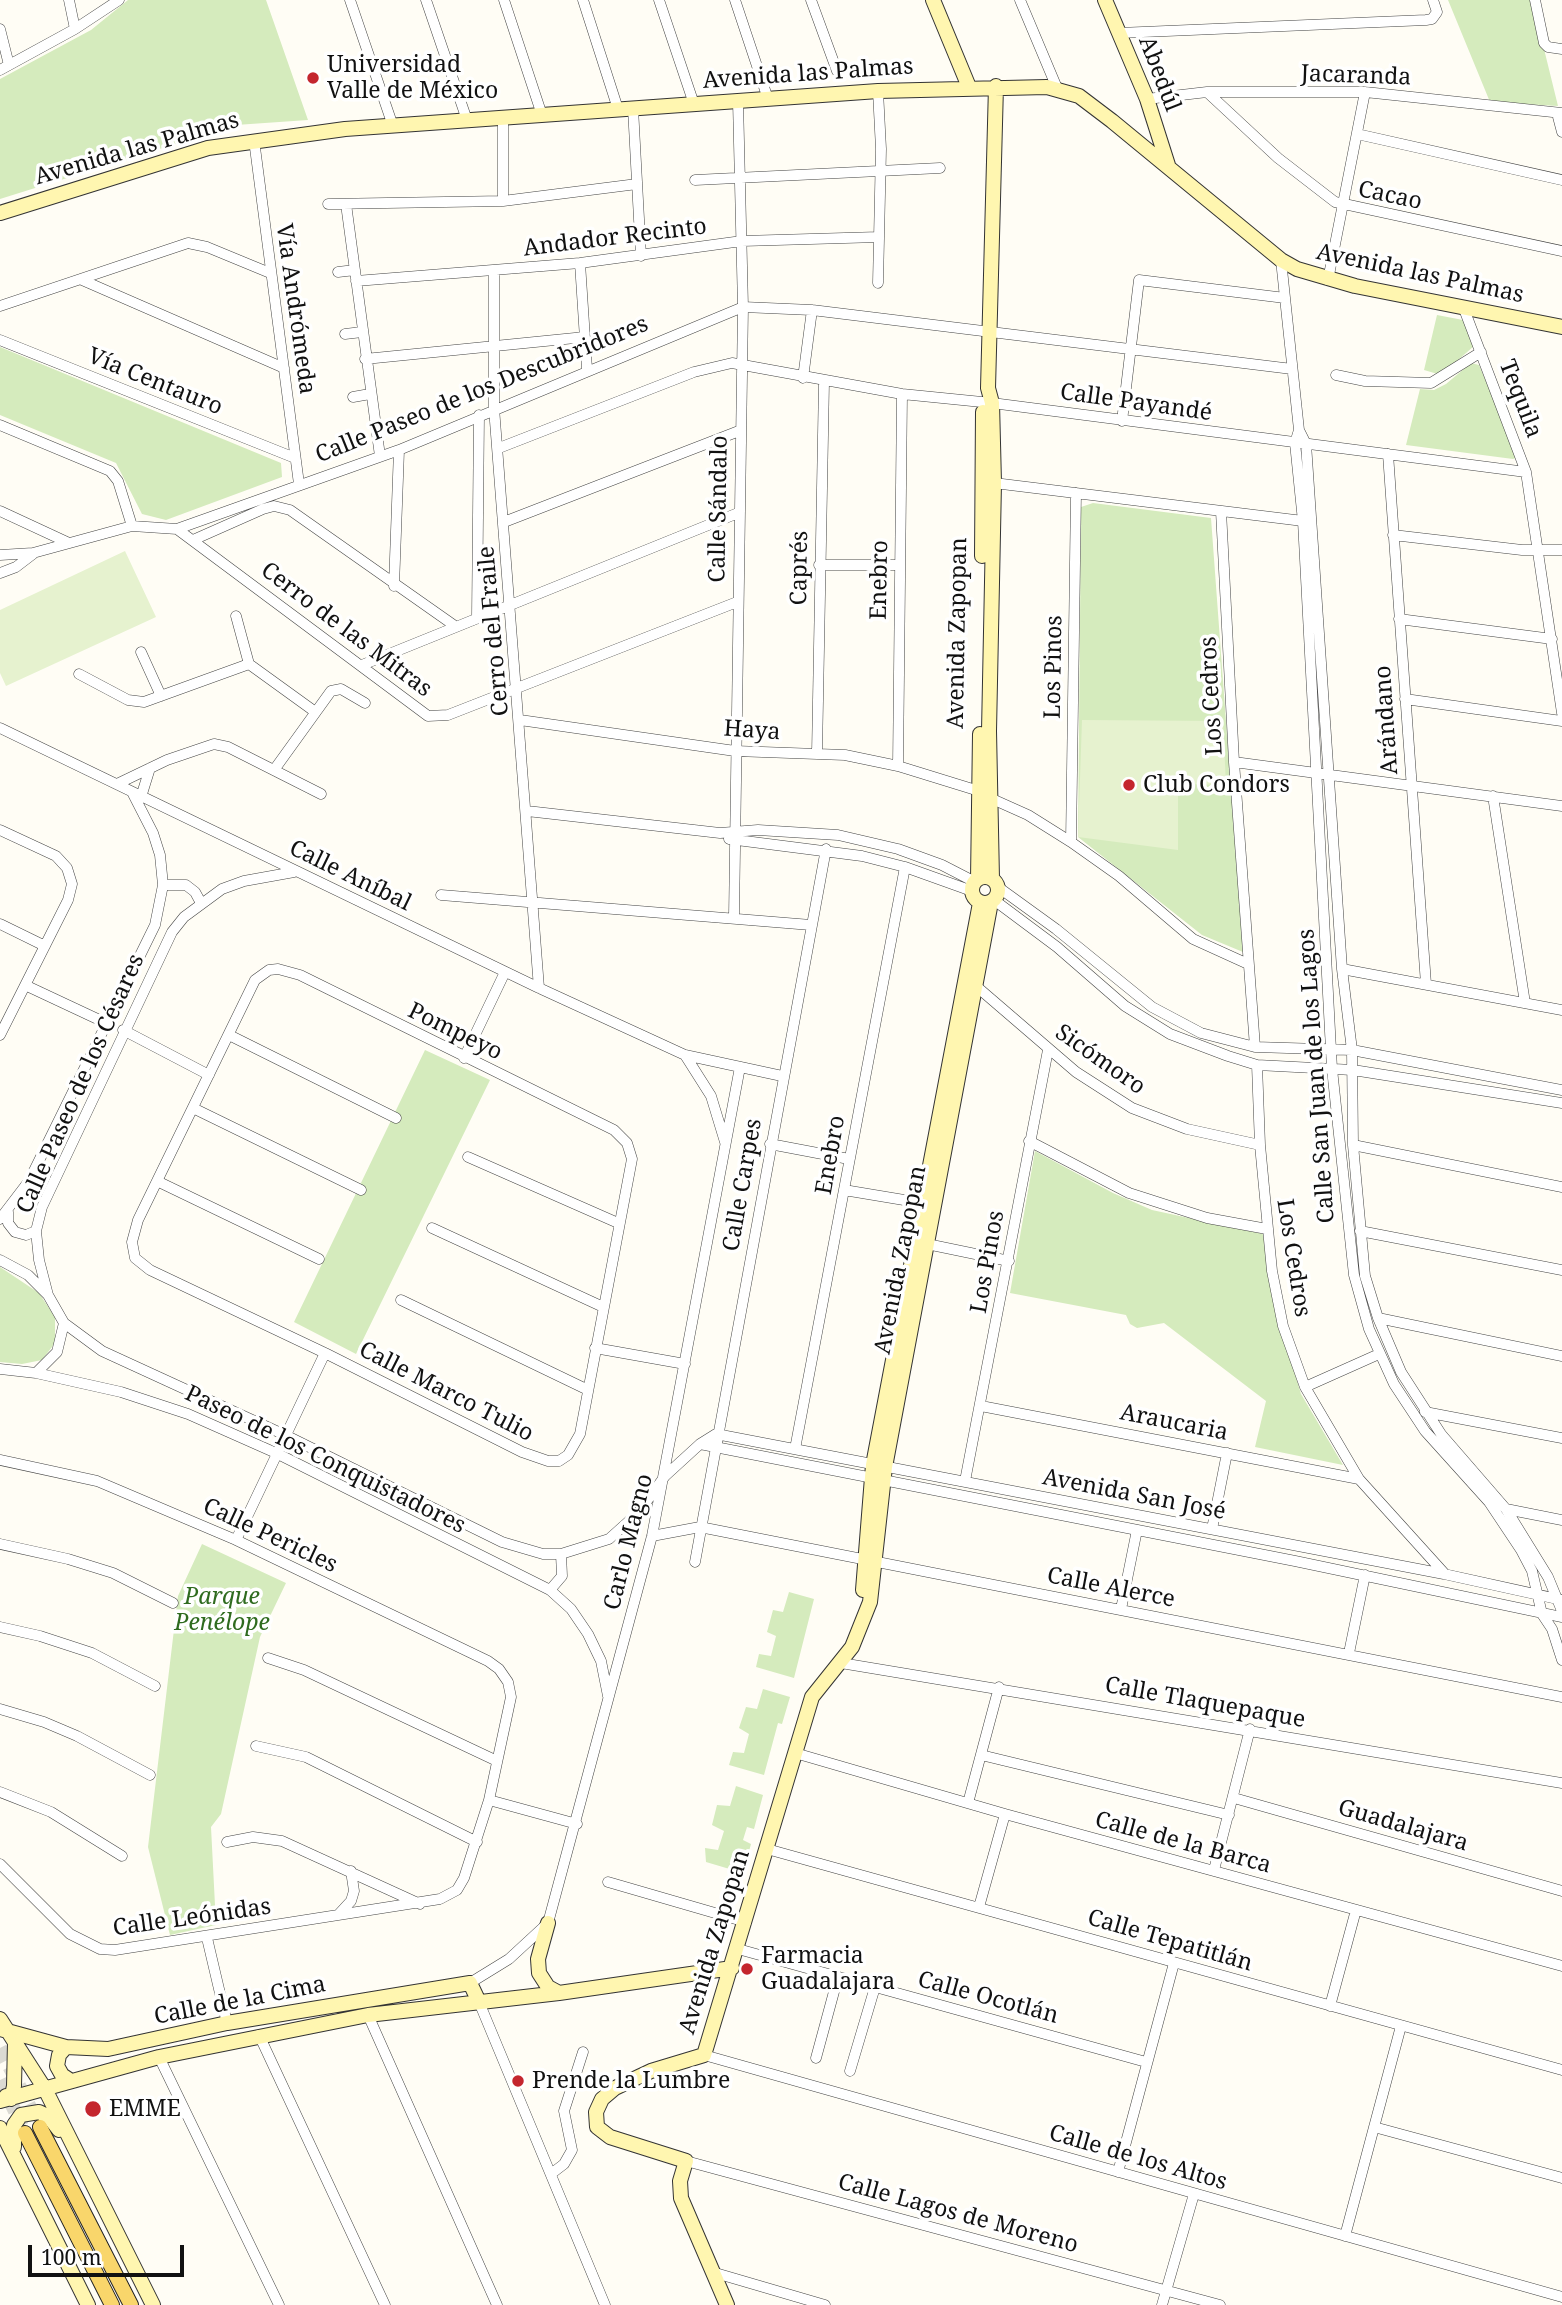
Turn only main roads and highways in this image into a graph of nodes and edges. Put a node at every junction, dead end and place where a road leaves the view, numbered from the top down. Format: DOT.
graph roads {
  1 [pos="40,2127"];
  2 [pos="25,2133"];
  3 [pos="112,2305"];
  4 [pos="131,2305"];
  1 -- 4 [label="main road"];
  2 -- 3 [label="main road"];
}
